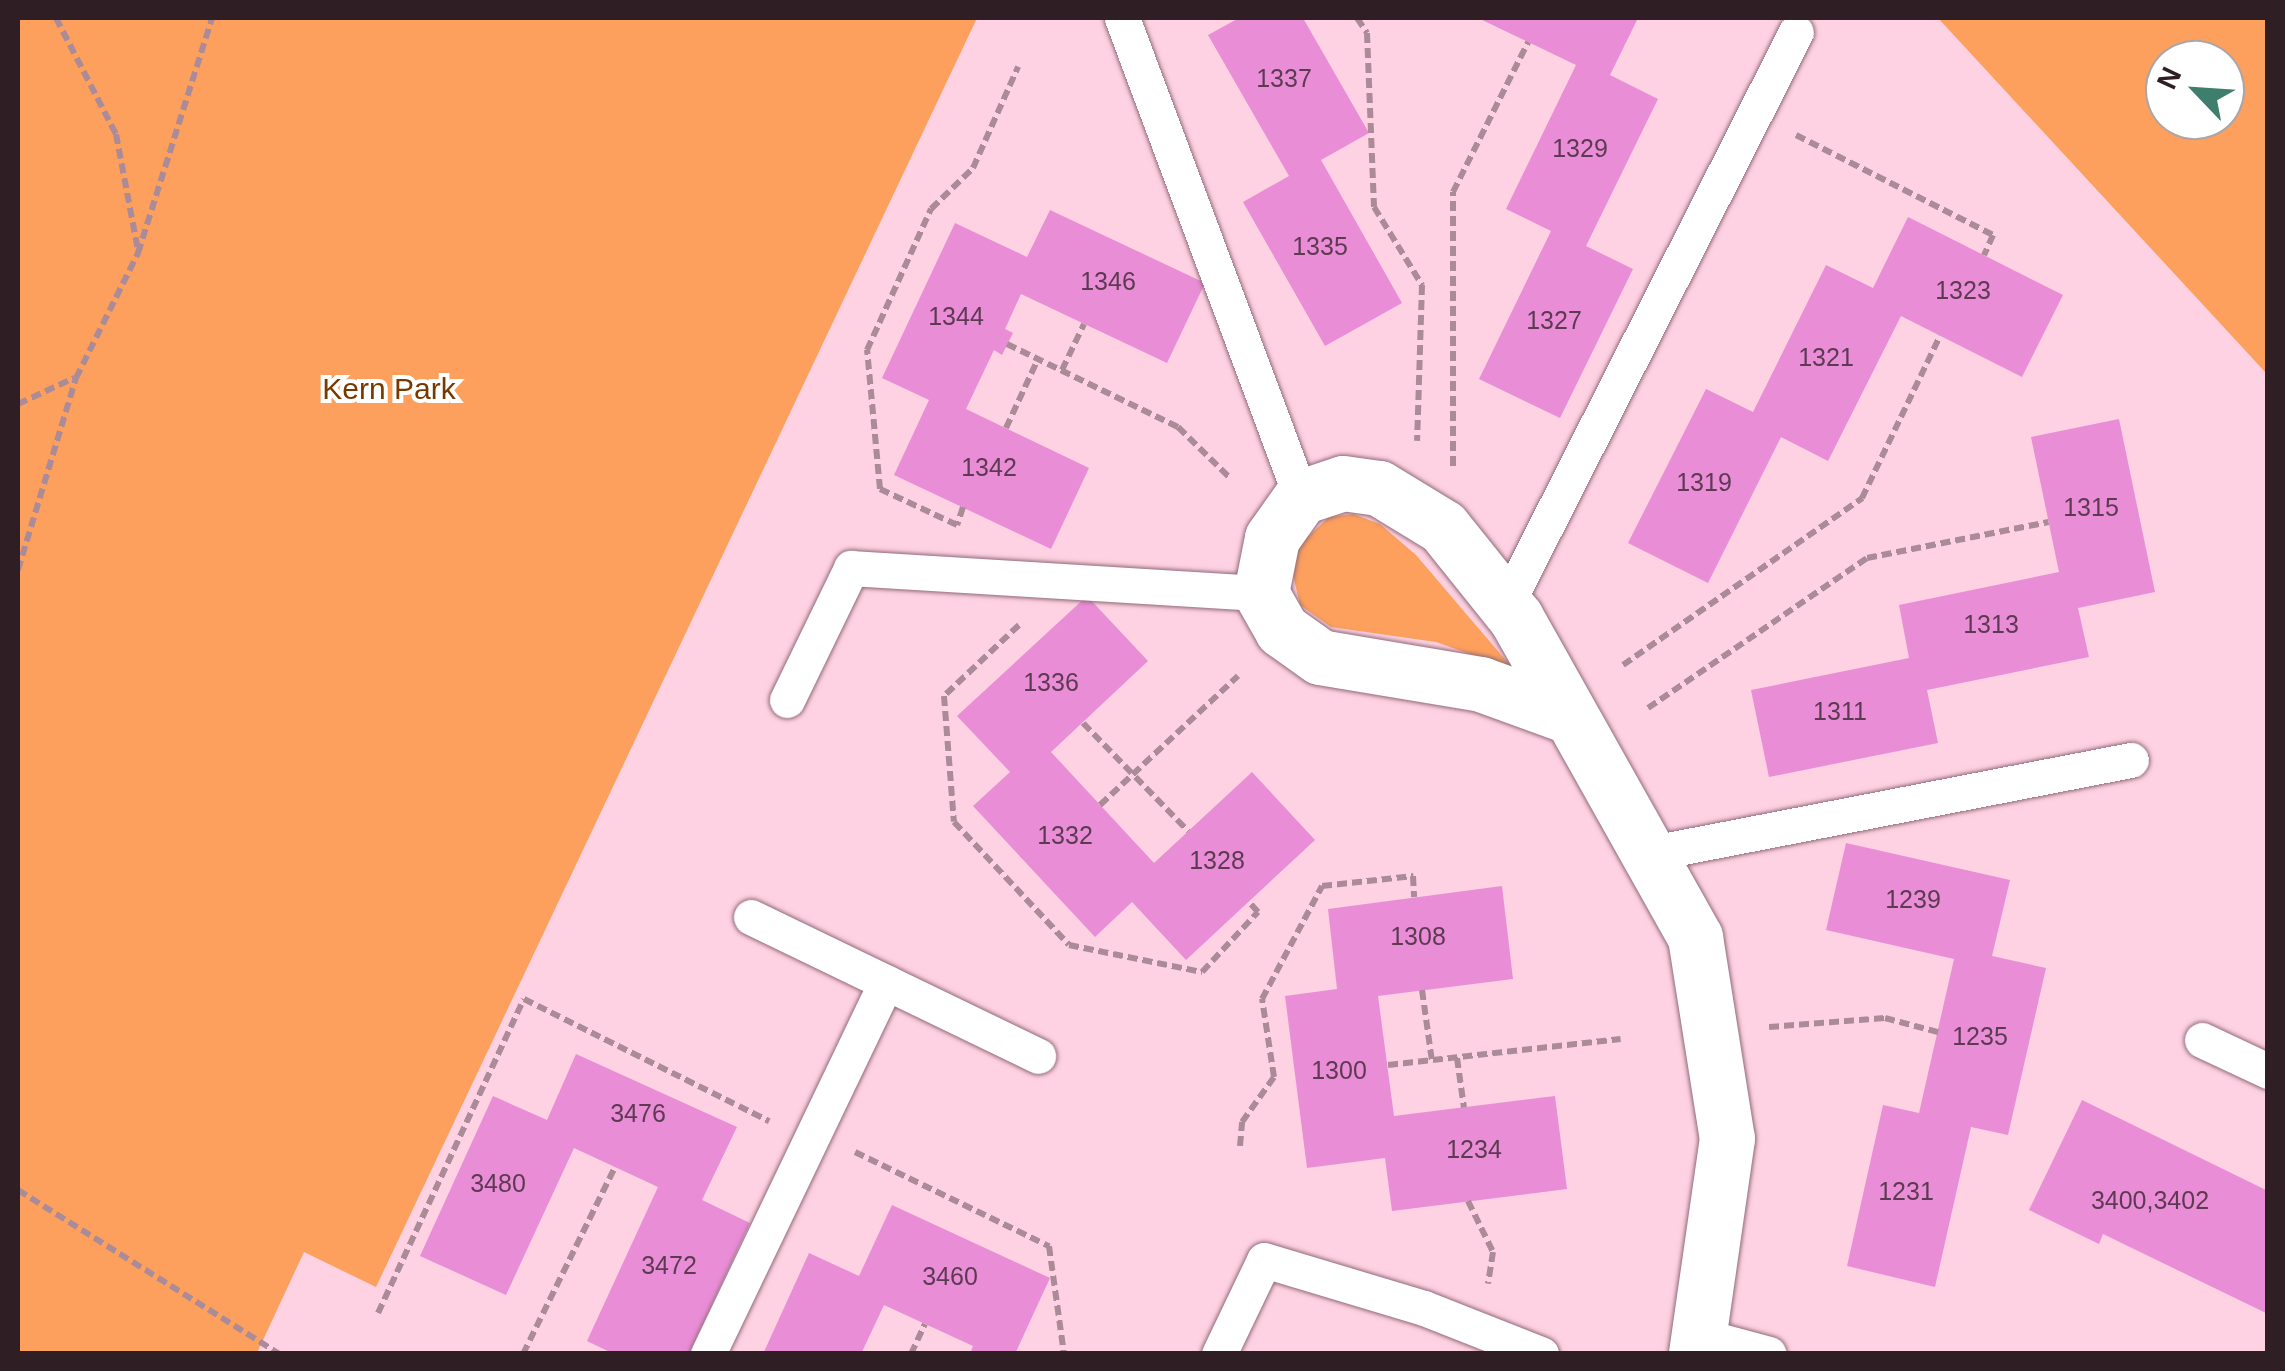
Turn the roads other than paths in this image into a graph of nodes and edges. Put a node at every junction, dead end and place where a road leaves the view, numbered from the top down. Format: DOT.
graph roads {
  1 [pos="1122,18"];
  2 [pos="1796,32"];
  3 [pos="1301,497"];
  4 [pos="1261,593"];
  5 [pos="1506,605"];
  6 [pos="787,700"];
  7 [pos="1566,715"];
  8 [pos="2131,760"];
  9 [pos="1647,854"];
  10 [pos="751,916"];
  11 [pos="886,982"];
  12 [pos="2202,1040"];
  13 [pos="1038,1056"];
  14 [pos="2268,1071"];
  15 [pos="1699,1345"];
  16 [pos="708,1354"];
  17 [pos="1219,1354"];
  18 [pos="1541,1354"];
  19 [pos="1769,1354"];
  1 -- 3 [label="lane"];
  2 -- 5 [label="lane"];
  3 -- 4 [label="street"];
  3 -- 5 [label="street"];
  4 -- 6 [label="lane"];
  4 -- 7 [label="street"];
  5 -- 7 [label="street"];
  7 -- 9 [label="street"];
  8 -- 9 [label="lane"];
  9 -- 15 [label="street"];
  10 -- 11 [label="lane"];
  11 -- 13 [label="lane"];
  11 -- 16 [label="lane"];
  12 -- 14 [label="lane"];
  15 -- 19 [label="lane"];
  17 -- 18 [label="lane"];
}
